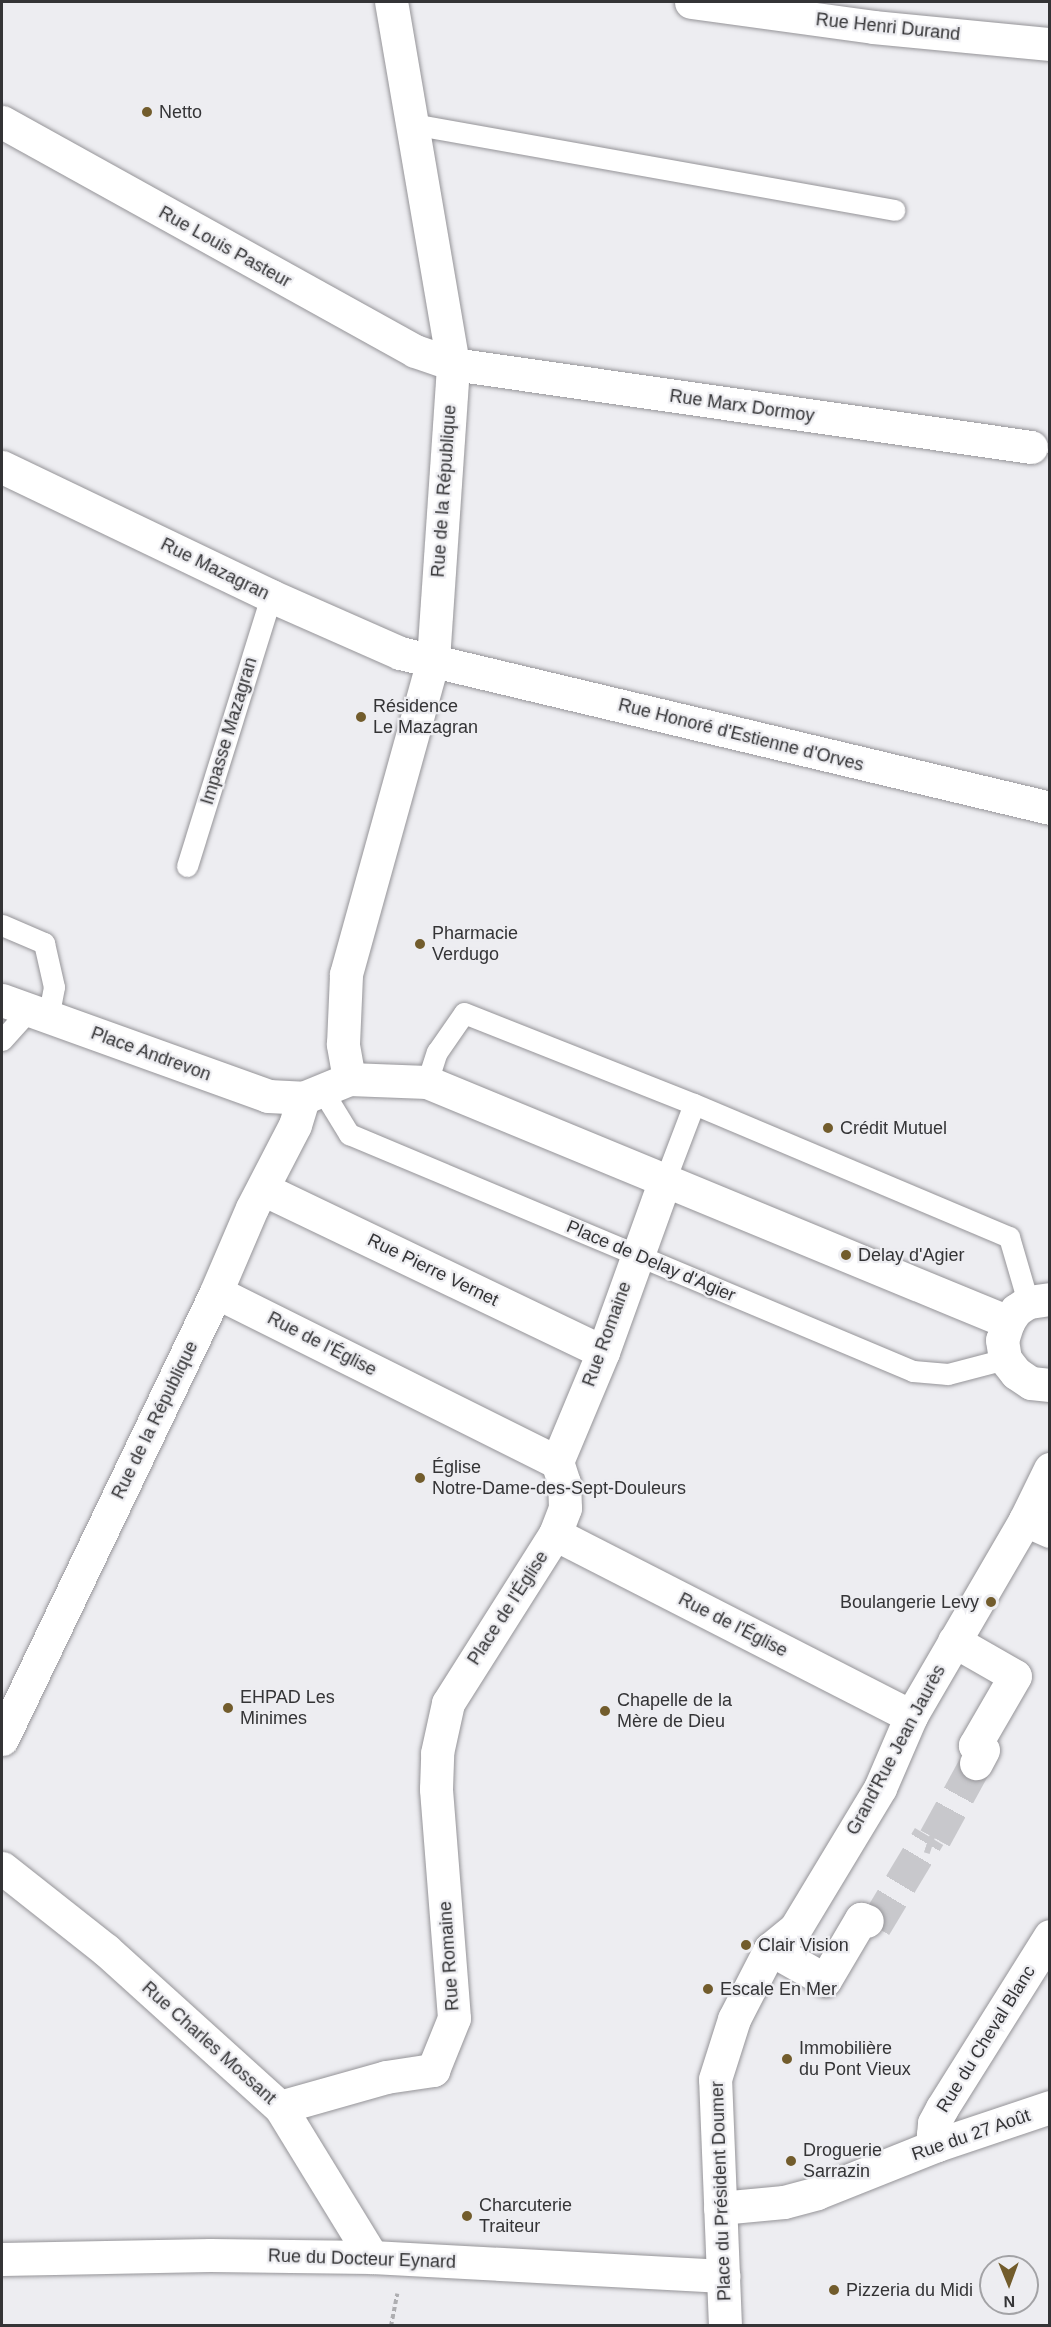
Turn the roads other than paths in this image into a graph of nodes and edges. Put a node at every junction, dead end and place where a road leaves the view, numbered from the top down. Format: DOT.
graph roads {
  1 [pos="391,2"];
  2 [pos="691,2"];
  3 [pos="1050,44"];
  4 [pos="2,122"];
  5 [pos="412,124"];
  6 [pos="894,210"];
  7 [pos="453,364"];
  8 [pos="1031,447"];
  9 [pos="2,467"];
  10 [pos="271,596"];
  11 [pos="433,660"];
  12 [pos="1050,808"];
  13 [pos="187,866"];
  14 [pos="2,925"];
  15 [pos="26,1009"];
  16 [pos="2,1040"];
  17 [pos="427,1082"];
  18 [pos="325,1089"];
  19 [pos="694,1104"];
  20 [pos="665,1180"];
  21 [pos="263,1189"];
  22 [pos="636,1254"];
  23 [pos="216,1292"];
  24 [pos="1028,1308"];
  25 [pos="603,1352"];
  26 [pos="1005,1359"];
  27 [pos="1050,1386"];
  28 [pos="557,1462"];
  29 [pos="1050,1469"];
  30 [pos="1037,1525"];
  31 [pos="555,1534"];
  32 [pos="954,1641"];
  33 [pos="911,1716"];
  34 [pos="2,1739"];
  35 [pos="437,1753"];
  36 [pos="976,1763"];
  37 [pos="2,1868"];
  38 [pos="867,1921"];
  39 [pos="1050,1936"];
  40 [pos="770,1949"];
  41 [pos="721,2056"];
  42 [pos="280,2107"];
  43 [pos="1050,2108"];
  44 [pos="937,2145"];
  45 [pos="720,2208"];
  46 [pos="372,2257"];
  47 [pos="2,2259"];
  48 [pos="723,2276"];
  49 [pos="725,2325"];
  1 -- 5 [label="street, Rue de la République"];
  2 -- 3 [label="street, Rue Henri Durand"];
  4 -- 7 [label="street, Rue Louis Pasteur"];
  5 -- 6 [label="lane"];
  5 -- 7 [label="street, Rue de la République"];
  7 -- 8 [label="street, Rue Marx Dormoy"];
  7 -- 11 [label="street, Rue de la République"];
  9 -- 10 [label="street, Rue Mazagran"];
  10 -- 11 [label="street, Rue Mazagran"];
  10 -- 13 [label="lane, Impasse Mazagran"];
  11 -- 12 [label="street, Rue Honoré d'Estienne d'Orves"];
  11 -- 18 [label="street, Rue de la République"];
  14 -- 15 [label="lane"];
  15 -- 16 [label="lane"];
  15 -- 18 [label="street, Place Andrevon"];
  17 -- 18 [label="street"];
  17 -- 19 [label="lane"];
  17 -- 20 [label="street"];
  18 -- 21 [label="street, Rue de la République"];
  18 -- 22 [label="lane, Place de Delay d'Agier"];
  19 -- 20 [label="lane, Rue Romaine"];
  19 -- 24 [label="lane"];
  20 -- 22 [label="street, Rue Romaine"];
  20 -- 24 [label="street"];
  21 -- 23 [label="street, Rue de la République"];
  21 -- 25 [label="street, Rue Pierre Vernet"];
  22 -- 25 [label="street, Rue Romaine"];
  22 -- 26 [label="lane, Place de Delay d'Agier"];
  23 -- 28 [label="street, Rue de l'Église"];
  23 -- 34 [label="street, Rue de la République"];
  24 -- 26 [label="street"];
  25 -- 28 [label="street, Rue Romaine"];
  26 -- 27 [label="street"];
  28 -- 31 [label="street, Place de l'Église"];
  29 -- 30 [label="street, Grand'Rue Jean Jaurès"];
  30 -- 32 [label="street, Grand'Rue Jean Jaurès"];
  31 -- 33 [label="street, Rue de l'Église"];
  31 -- 35 [label="street, Place de l'Église"];
  32 -- 33 [label="street, Grand'Rue Jean Jaurès"];
  32 -- 36 [label="street"];
  33 -- 40 [label="street, Grand'Rue Jean Jaurès"];
  35 -- 42 [label="street, Rue Romaine"];
  37 -- 42 [label="street, Rue Charles Mossant"];
  38 -- 40 [label="street"];
  39 -- 44 [label="street, Rue du Cheval Blanc"];
  40 -- 41 [label="street, Grand'Rue Jean Jaurès"];
  41 -- 45 [label="street, Place du Président Doumer"];
  42 -- 46 [label="street, Rue Charles Mossant"];
  43 -- 44 [label="street, Rue du 27 Août"];
  44 -- 45 [label="street, Rue du 27 Août"];
  45 -- 48 [label="street, Place du Président Doumer"];
  46 -- 47 [label="street, Rue du Docteur Eynard"];
  46 -- 48 [label="street, Rue du Docteur Eynard"];
  48 -- 49 [label="street, Place du Président Doumer"];
}
